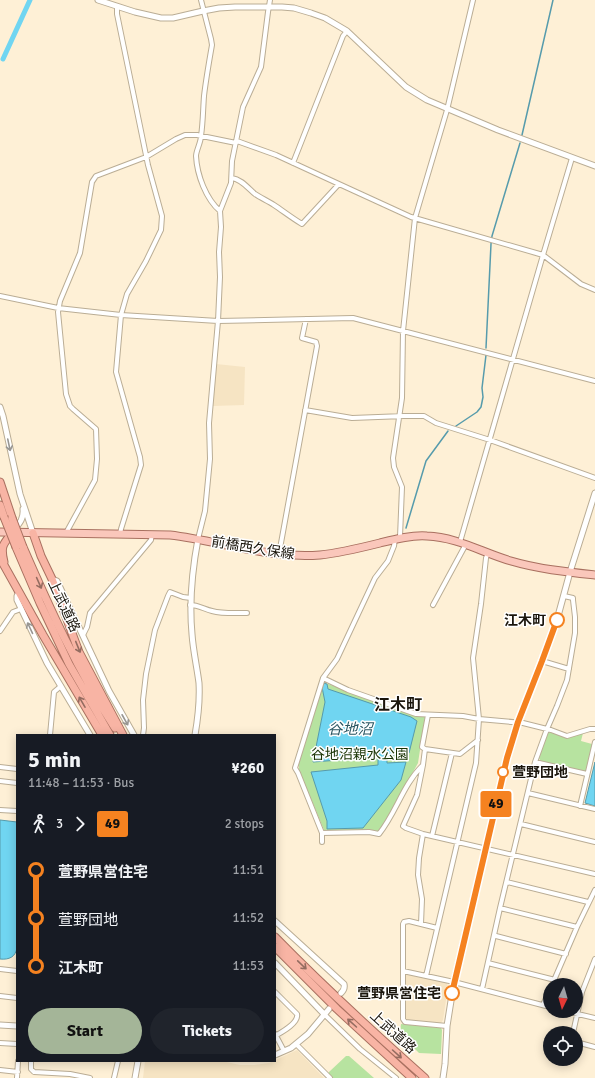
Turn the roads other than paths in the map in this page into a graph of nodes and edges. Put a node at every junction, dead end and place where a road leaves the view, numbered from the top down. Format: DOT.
graph roads {
  1 [pos="98,0"];
  2 [pos="201,0"];
  3 [pos="270,0"];
  4 [pos="472,0"];
  5 [pos="115,4"];
  6 [pos="268,6"];
  7 [pos="203,11"];
  8 [pos="347,31"];
  9 [pos="447,110"];
  10 [pos="201,137"];
  11 [pos="236,142"];
  12 [pos="146,157"];
  13 [pos="572,158"];
  14 [pos="293,163"];
  15 [pos="595,166"];
  16 [pos="232,178"];
  17 [pos="339,184"];
  18 [pos="220,211"];
  19 [pos="415,218"];
  20 [pos="543,255"];
  21 [pos="595,290"];
  22 [pos="0,296"];
  23 [pos="58,308"];
  24 [pos="122,315"];
  25 [pos="306,319"];
  26 [pos="218,321"];
  27 [pos="403,331"];
  28 [pos="514,360"];
  29 [pos="595,381"];
  30 [pos="0,407"];
  31 [pos="305,410"];
  32 [pos="400,416"];
  33 [pos="490,440"];
  34 [pos="595,478"];
  35 [pos="0,482"];
  36 [pos="595,493"];
  37 [pos="20,494"];
  38 [pos="0,505"];
  39 [pos="0,532"];
  40 [pos="13,532"];
  41 [pos="33,533"];
  42 [pos="66,534"];
  43 [pos="120,534"];
  44 [pos="152,534"];
  45 [pos="398,538"];
  46 [pos="198,539"];
  47 [pos="463,543"];
  48 [pos="19,547"];
  49 [pos="488,553"];
  50 [pos="279,554"];
  51 [pos="0,558"];
  52 [pos="7,571"];
  53 [pos="570,572"];
  54 [pos="595,575"];
  55 [pos="52,579"];
  56 [pos="19,592"];
  57 [pos="564,596"];
  58 [pos="191,598"];
  59 [pos="190,605"];
  60 [pos="433,605"];
  61 [pos="21,609"];
  62 [pos="247,613"];
  63 [pos="0,631"];
  64 [pos="83,635"];
  65 [pos="542,661"];
  66 [pos="570,669"];
  67 [pos="323,678"];
  68 [pos="61,686"];
  69 [pos="428,715"];
  70 [pos="479,719"];
  71 [pos="518,722"];
  72 [pos="547,729"];
  73 [pos="595,729"];
  74 [pos="50,734"];
  75 [pos="89,734"];
  76 [pos="101,734"];
  77 [pos="109,734"];
  78 [pos="118,734"];
  79 [pos="122,734"];
  80 [pos="133,734"];
  81 [pos="143,734"];
  82 [pos="195,734"];
  83 [pos="478,740"];
  84 [pos="595,742"];
  85 [pos="424,749"];
  86 [pos="452,753"];
  87 [pos="536,762"];
  88 [pos="423,765"];
  89 [pos="0,767"];
  90 [pos="16,769"];
  91 [pos="587,774"];
  92 [pos="0,781"];
  93 [pos="16,783"];
  94 [pos="528,793"];
  95 [pos="580,806"];
  96 [pos="0,810"];
  97 [pos="595,810"];
  98 [pos="16,811"];
  99 [pos="521,824"];
  100 [pos="322,833"];
  101 [pos="423,834"];
  102 [pos="432,836"];
  103 [pos="457,841"];
  104 [pos="322,842"];
  105 [pos="595,842"];
  106 [pos="486,848"];
  107 [pos="513,855"];
  108 [pos="595,874"];
  109 [pos="507,882"];
  110 [pos="595,890"];
  111 [pos="588,902"];
  112 [pos="500,908"];
  113 [pos="276,922"];
  114 [pos="421,924"];
  115 [pos="577,927"];
  116 [pos="437,928"];
  117 [pos="496,936"];
  118 [pos="276,938"];
  119 [pos="276,948"];
  120 [pos="566,954"];
  121 [pos="595,959"];
  122 [pos="488,963"];
  123 [pos="276,964"];
  124 [pos="0,969"];
  125 [pos="16,971"];
  126 [pos="403,971"];
  127 [pos="426,976"];
  128 [pos="547,978"];
  129 [pos="556,978"];
  130 [pos="454,982"];
  131 [pos="482,989"];
  132 [pos="583,989"];
  133 [pos="276,993"];
  134 [pos="341,993"];
  135 [pos="0,996"];
  136 [pos="16,998"];
  137 [pos="543,1004"];
  138 [pos="329,1009"];
  139 [pos="324,1014"];
  140 [pos="583,1015"];
  141 [pos="595,1018"];
  142 [pos="0,1025"];
  143 [pos="16,1026"];
  144 [pos="447,1026"];
  145 [pos="276,1034"];
  146 [pos="276,1037"];
  147 [pos="0,1043"];
  148 [pos="16,1044"];
  149 [pos="296,1044"];
  150 [pos="583,1044"];
  151 [pos="595,1047"];
  152 [pos="284,1051"];
  153 [pos="276,1055"];
  154 [pos="18,1062"];
  155 [pos="31,1062"];
  156 [pos="118,1062"];
  157 [pos="138,1062"];
  158 [pos="0,1070"];
  159 [pos="18,1072"];
  160 [pos="17,1078"];
  161 [pos="90,1078"];
  162 [pos="114,1078"];
  163 [pos="135,1078"];
  164 [pos="330,1078"];
  165 [pos="396,1078"];
  166 [pos="412,1078"];
  167 [pos="425,1078"];
  168 [pos="443,1078"];
  1 -- 5 [label="street"];
  2 -- 7 [label="street"];
  3 -- 6 [label="street"];
  4 -- 9 [label="street"];
  5 -- 7 [label="street"];
  5 -- 12 [label="street"];
  6 -- 7 [label="street"];
  6 -- 8 [label="street"];
  6 -- 11 [label="street"];
  7 -- 10 [label="street"];
  8 -- 9 [label="street"];
  8 -- 14 [label="street"];
  9 -- 13 [label="street"];
  9 -- 19 [label="street"];
  10 -- 11 [label="street"];
  10 -- 12 [label="street"];
  10 -- 18 [label="street"];
  11 -- 14 [label="street"];
  11 -- 16 [label="street"];
  12 -- 23 [label="street"];
  12 -- 24 [label="street"];
  13 -- 15 [label="street"];
  13 -- 20 [label="street"];
  14 -- 17 [label="street"];
  16 -- 17 [label="street"];
  16 -- 18 [label="street"];
  17 -- 19 [label="street"];
  18 -- 26 [label="street"];
  19 -- 20 [label="street"];
  19 -- 27 [label="street"];
  20 -- 21 [label="street"];
  20 -- 28 [label="street"];
  22 -- 23 [label="street"];
  23 -- 24 [label="street"];
  23 -- 42 [label="street"];
  24 -- 26 [label="street"];
  24 -- 43 [label="street"];
  25 -- 26 [label="street"];
  25 -- 27 [label="street"];
  25 -- 31 [label="street"];
  26 -- 46 [label="street"];
  27 -- 28 [label="street"];
  27 -- 32 [label="street"];
  28 -- 29 [label="street"];
  28 -- 33 [label="street"];
  30 -- 37 [label="street, one-way"];
  31 -- 32 [label="street"];
  31 -- 50 [label="street"];
  32 -- 33 [label="street"];
  32 -- 45 [label="street"];
  33 -- 34 [label="street"];
  33 -- 47 [label="street"];
  35 -- 48 [label="highway, 上武道路, bridge"];
  36 -- 53 [label="street"];
  37 -- 40 [label="street"];
  37 -- 41 [label="street"];
  38 -- 48 [label="highway, 上武道路, bridge"];
  39 -- 40 [label="main road, 前橋西久保線"];
  40 -- 41 [label="main road, 前橋西久保線"];
  40 -- 52 [label="highway"];
  41 -- 42 [label="main road, 前橋西久保線"];
  41 -- 55 [label="highway"];
  42 -- 43 [label="main road, 前橋西久保線"];
  43 -- 44 [label="main road, 前橋西久保線"];
  44 -- 46 [label="main road, 前橋西久保線"];
  44 -- 64 [label="street"];
  45 -- 47 [label="main road, 前橋西久保線"];
  45 -- 50 [label="main road, 前橋西久保線"];
  45 -- 67 [label="street"];
  46 -- 50 [label="main road, 前橋西久保線"];
  46 -- 58 [label="street"];
  47 -- 49 [label="main road, 前橋西久保線"];
  47 -- 60 [label="street"];
  48 -- 77 [label="highway, 上武道路"];
  48 -- 78 [label="highway, 上武道路, one-way"];
  49 -- 53 [label="main road, 前橋西久保線"];
  49 -- 70 [label="street"];
  51 -- 52 [label="highway"];
  52 -- 56 [label="highway"];
  53 -- 54 [label="main road, 前橋西久保線"];
  53 -- 57 [label="street"];
  55 -- 64 [label="street"];
  55 -- 79 [label="highway, one-way"];
  56 -- 61 [label="street"];
  76 -- 56 [label="highway, one-way"];
  57 -- 65 [label="street"];
  57 -- 66 [label="street"];
  58 -- 59 [label="street"];
  58 -- 81 [label="street"];
  59 -- 62 [label="street"];
  59 -- 82 [label="street"];
  61 -- 63 [label="street"];
  68 -- 61 [label="street, one-way"];
  64 -- 80 [label="street, one-way"];
  65 -- 66 [label="street"];
  65 -- 71 [label="street"];
  66 -- 72 [label="street"];
  67 -- 69 [label="street"];
  67 -- 100 [label="street"];
  68 -- 74 [label="street"];
  68 -- 75 [label="street"];
  69 -- 70 [label="street"];
  69 -- 85 [label="street"];
  70 -- 71 [label="street"];
  70 -- 83 [label="street"];
  71 -- 72 [label="street"];
  71 -- 106 [label="street"];
  72 -- 73 [label="street"];
  72 -- 87 [label="street"];
  83 -- 86 [label="street"];
  83 -- 103 [label="street"];
  84 -- 91 [label="street"];
  85 -- 86 [label="street"];
  85 -- 88 [label="street"];
  86 -- 102 [label="street"];
  87 -- 91 [label="street"];
  87 -- 94 [label="street"];
  88 -- 100 [label="street"];
  88 -- 101 [label="street"];
  89 -- 90 [label="street"];
  91 -- 95 [label="street"];
  92 -- 93 [label="street"];
  94 -- 95 [label="street"];
  94 -- 99 [label="street"];
  95 -- 97 [label="street"];
  96 -- 98 [label="street"];
  99 -- 105 [label="street"];
  99 -- 107 [label="street"];
  100 -- 104 [label="street"];
  101 -- 102 [label="street"];
  101 -- 114 [label="street"];
  102 -- 103 [label="street"];
  103 -- 106 [label="street"];
  103 -- 116 [label="street"];
  106 -- 107 [label="street"];
  106 -- 130 [label="street"];
  107 -- 108 [label="street"];
  107 -- 109 [label="street"];
  109 -- 111 [label="street"];
  109 -- 112 [label="street"];
  110 -- 111 [label="street"];
  111 -- 115 [label="street"];
  112 -- 115 [label="street"];
  112 -- 122 [label="street"];
  113 -- 134 [label="street"];
  114 -- 116 [label="street"];
  114 -- 126 [label="street"];
  115 -- 120 [label="street"];
  116 -- 127 [label="street"];
  117 -- 120 [label="street"];
  118 -- 167 [label="highway, 上武道路, one-way"];
  166 -- 119 [label="highway, 上武道路, one-way"];
  120 -- 129 [label="street"];
  121 -- 132 [label="street"];
  122 -- 128 [label="street"];
  122 -- 131 [label="street"];
  123 -- 139 [label="street"];
  124 -- 125 [label="street"];
  126 -- 127 [label="street"];
  126 -- 144 [label="street"];
  127 -- 130 [label="street"];
  130 -- 131 [label="street"];
  130 -- 144 [label="street"];
  131 -- 137 [label="street"];
  133 -- 145 [label="street"];
  135 -- 136 [label="street"];
  138 -- 139 [label="street"];
  139 -- 149 [label="street"];
  139 -- 165 [label="street"];
  140 -- 141 [label="street"];
  142 -- 143 [label="street"];
  144 -- 168 [label="street"];
  146 -- 152 [label="street"];
  147 -- 148 [label="street"];
  149 -- 152 [label="street"];
  149 -- 164 [label="street"];
  150 -- 151 [label="street"];
  152 -- 153 [label="street"];
  154 -- 159 [label="street"];
  155 -- 161 [label="street"];
  156 -- 162 [label="street"];
  157 -- 163 [label="street"];
  158 -- 159 [label="street"];
  159 -- 160 [label="street"];
}
